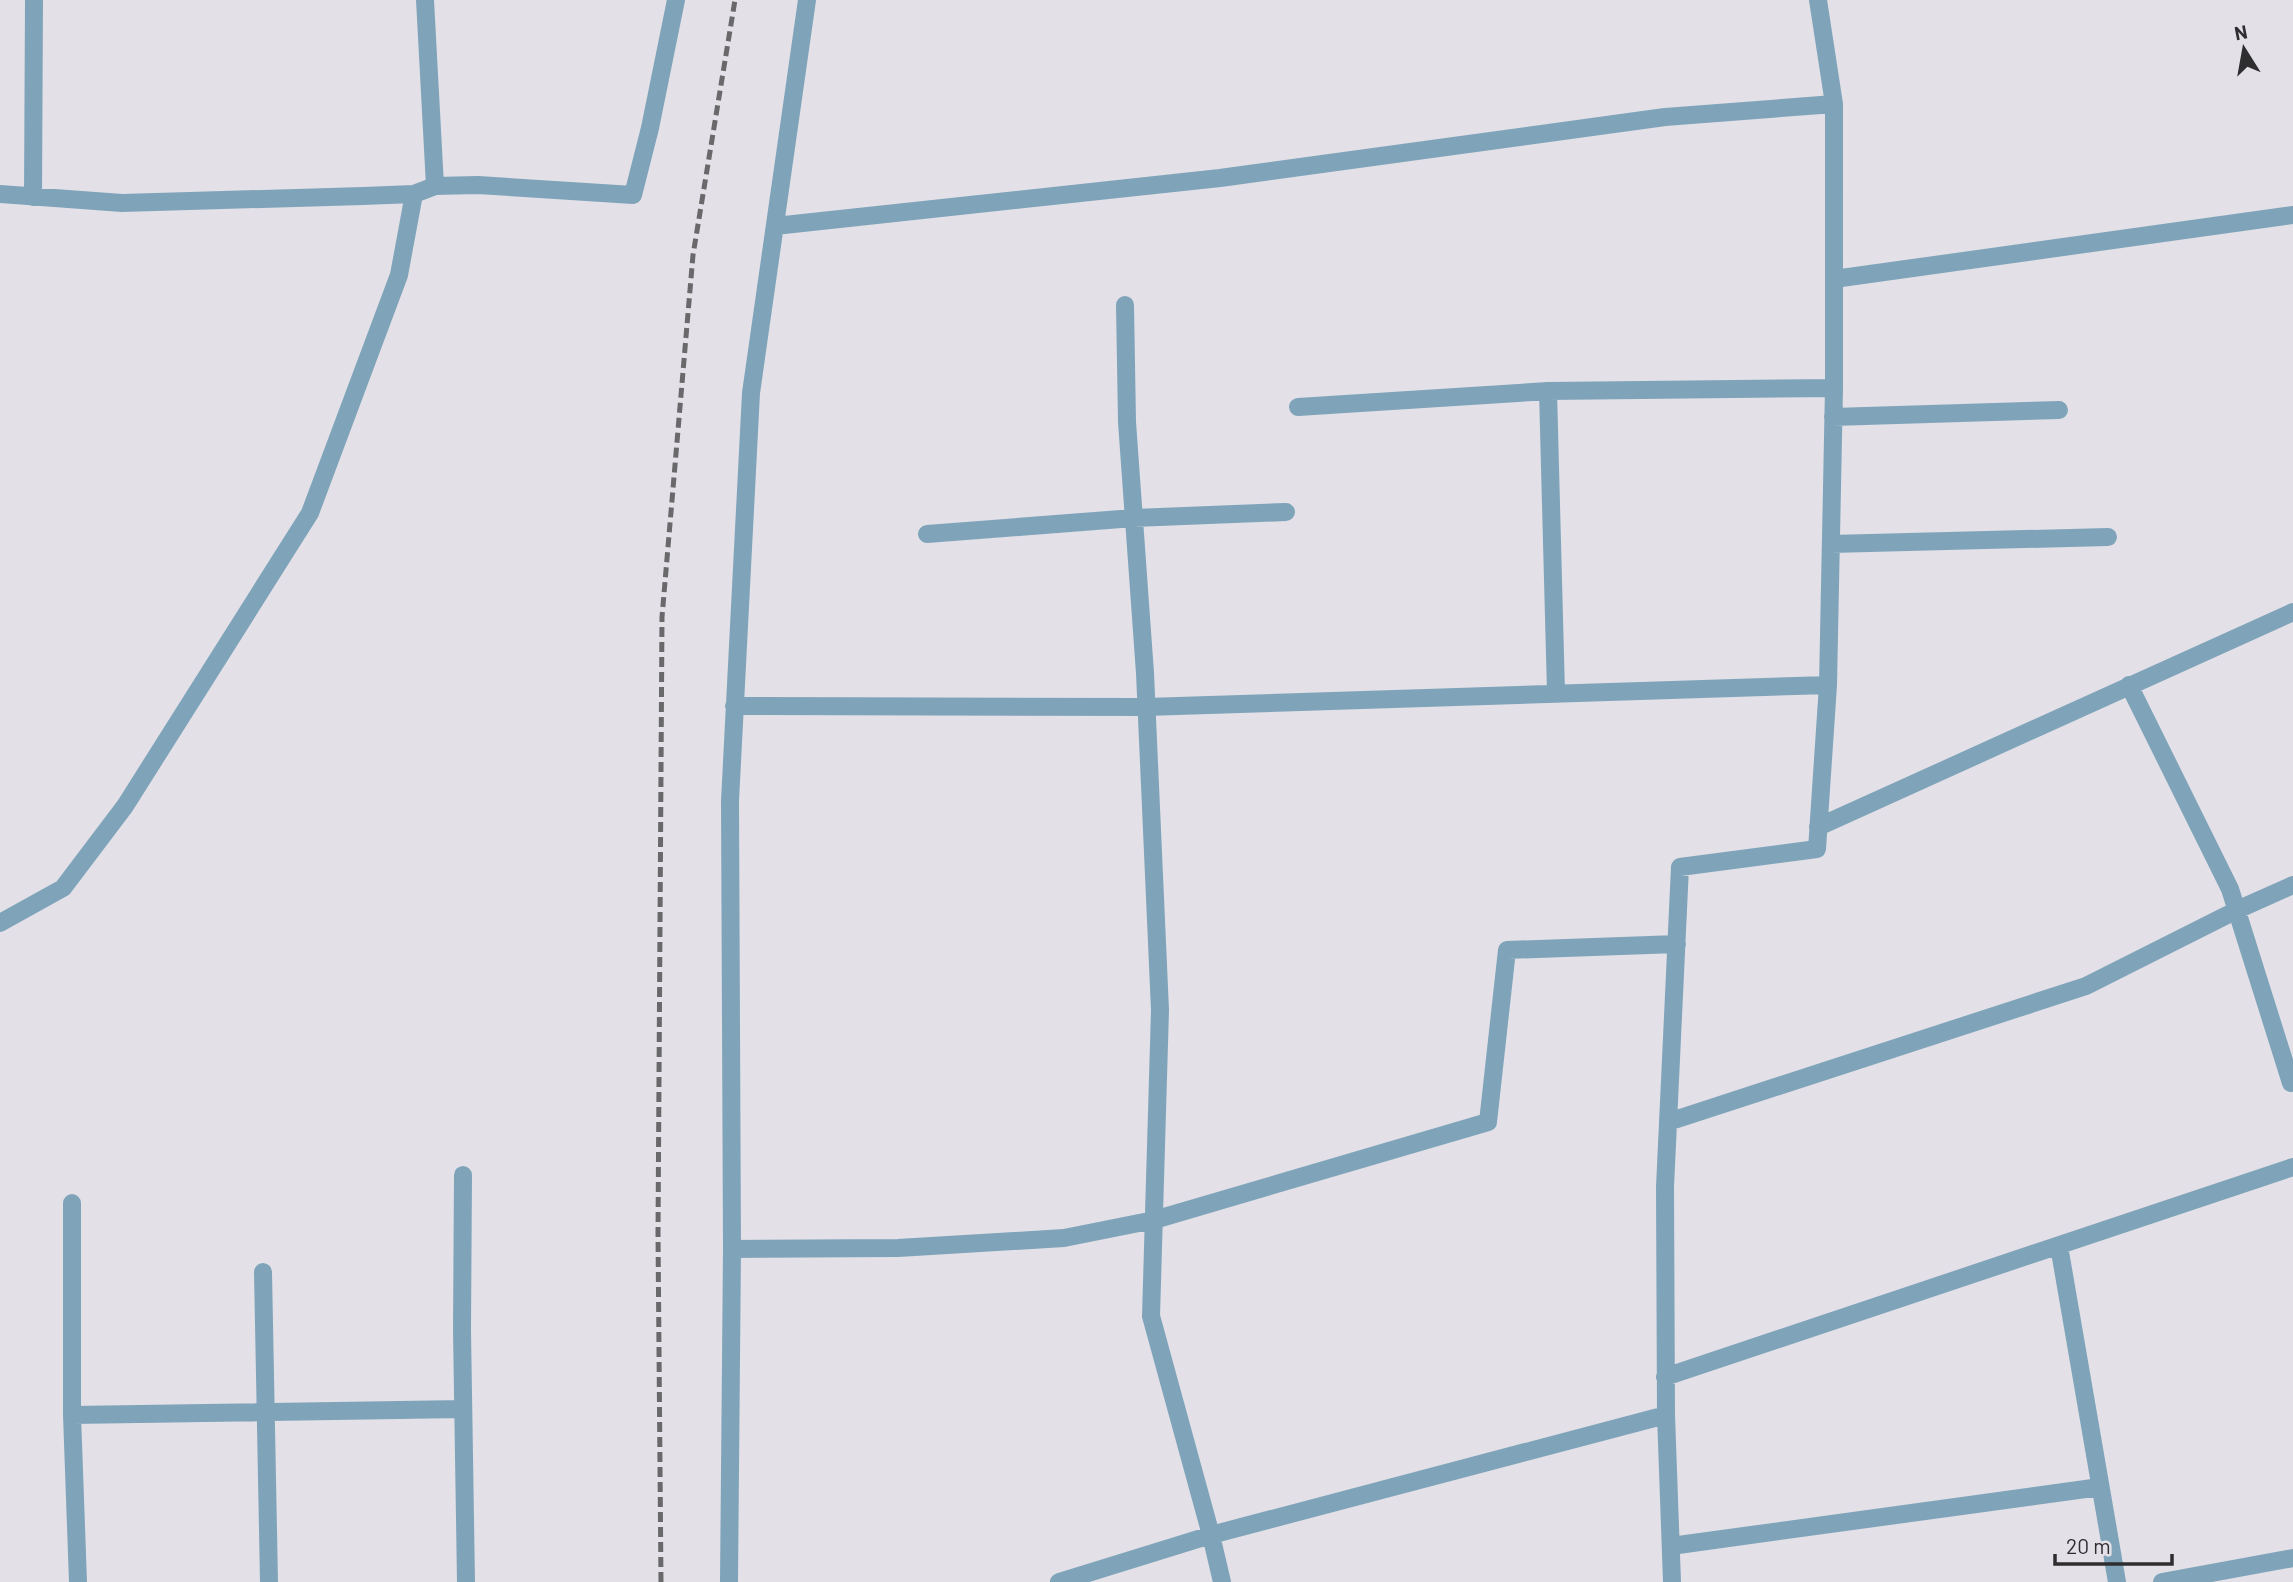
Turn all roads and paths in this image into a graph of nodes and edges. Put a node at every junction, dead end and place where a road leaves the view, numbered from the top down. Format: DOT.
graph roads {
  1 [pos="34,0"];
  2 [pos="425,0"];
  3 [pos="676,0"];
  4 [pos="807,0"];
  5 [pos="1818,0"];
  6 [pos="1834,104"];
  7 [pos="435,186"];
  8 [pos="0,194"];
  9 [pos="414,194"];
  10 [pos="33,197"];
  11 [pos="2293,215"];
  12 [pos="775,226"];
  13 [pos="1834,279"];
  14 [pos="1125,305"];
  15 [pos="1834,388"];
  16 [pos="1548,391"];
  17 [pos="1298,407"];
  18 [pos="2059,410"];
  19 [pos="1833,416"];
  20 [pos="1286,512"];
  21 [pos="1134,518"];
  22 [pos="927,534"];
  23 [pos="2108,537"];
  24 [pos="1831,544"];
  25 [pos="2293,612"];
  26 [pos="1828,685"];
  27 [pos="2129,685"];
  28 [pos="1556,693"];
  29 [pos="734,706"];
  30 [pos="1146,707"];
  31 [pos="1818,827"];
  32 [pos="2293,885"];
  33 [pos="2237,910"];
  34 [pos="0,923"];
  35 [pos="1677,944"];
  36 [pos="2293,1082"];
  37 [pos="1668,1122"];
  38 [pos="2293,1167"];
  39 [pos="463,1175"];
  40 [pos="72,1203"];
  41 [pos="1154,1220"];
  42 [pos="2059,1246"];
  43 [pos="732,1249"];
  44 [pos="264,1272"];
  45 [pos="1665,1377"];
  46 [pos="463,1409"];
  47 [pos="266,1412"];
  48 [pos="1666,1415"];
  49 [pos="72,1416"];
  50 [pos="2100,1487"];
  51 [pos="1211,1535"];
  52 [pos="1671,1546"];
  53 [pos="2293,1558"];
  54 [pos="78,1582"];
  55 [pos="269,1582"];
  56 [pos="466,1582"];
  57 [pos="729,1582"];
  58 [pos="1059,1582"];
  59 [pos="1222,1582"];
  60 [pos="1672,1582"];
  61 [pos="2117,1582"];
  62 [pos="2162,1582"];
  1 -- 10 [label="street"];
  2 -- 7 [label="street"];
  3 -- 7 [label="street"];
  4 -- 12 [label="street"];
  5 -- 6 [label="street"];
  6 -- 12 [label="street"];
  6 -- 13 [label="street"];
  7 -- 9 [label="street"];
  8 -- 10 [label="street"];
  9 -- 10 [label="street"];
  9 -- 34 [label="street"];
  11 -- 13 [label="street"];
  12 -- 29 [label="street"];
  13 -- 15 [label="street"];
  14 -- 21 [label="street"];
  15 -- 16 [label="street"];
  15 -- 19 [label="street"];
  16 -- 17 [label="street"];
  16 -- 28 [label="street"];
  18 -- 19 [label="street"];
  19 -- 24 [label="street"];
  20 -- 21 [label="street"];
  21 -- 22 [label="street"];
  21 -- 30 [label="street"];
  23 -- 24 [label="street"];
  24 -- 26 [label="street"];
  25 -- 27 [label="street"];
  26 -- 28 [label="street"];
  26 -- 31 [label="street"];
  27 -- 31 [label="street"];
  27 -- 33 [label="street"];
  28 -- 30 [label="street"];
  29 -- 30 [label="street"];
  29 -- 43 [label="street"];
  30 -- 41 [label="street"];
  31 -- 35 [label="street"];
  32 -- 33 [label="street"];
  33 -- 36 [label="street"];
  33 -- 37 [label="street"];
  35 -- 37 [label="street"];
  35 -- 41 [label="street"];
  37 -- 45 [label="street"];
  38 -- 42 [label="street"];
  39 -- 46 [label="street"];
  40 -- 49 [label="street"];
  41 -- 43 [label="street"];
  41 -- 51 [label="street"];
  42 -- 45 [label="street"];
  42 -- 50 [label="street"];
  43 -- 57 [label="street"];
  44 -- 47 [label="street"];
  45 -- 48 [label="street"];
  46 -- 47 [label="street"];
  46 -- 56 [label="street"];
  47 -- 49 [label="street"];
  47 -- 55 [label="street"];
  48 -- 51 [label="street"];
  48 -- 52 [label="street"];
  49 -- 54 [label="street"];
  50 -- 52 [label="street"];
  50 -- 61 [label="street"];
  51 -- 58 [label="street"];
  51 -- 59 [label="street"];
  52 -- 60 [label="street"];
  53 -- 62 [label="street"];
}
